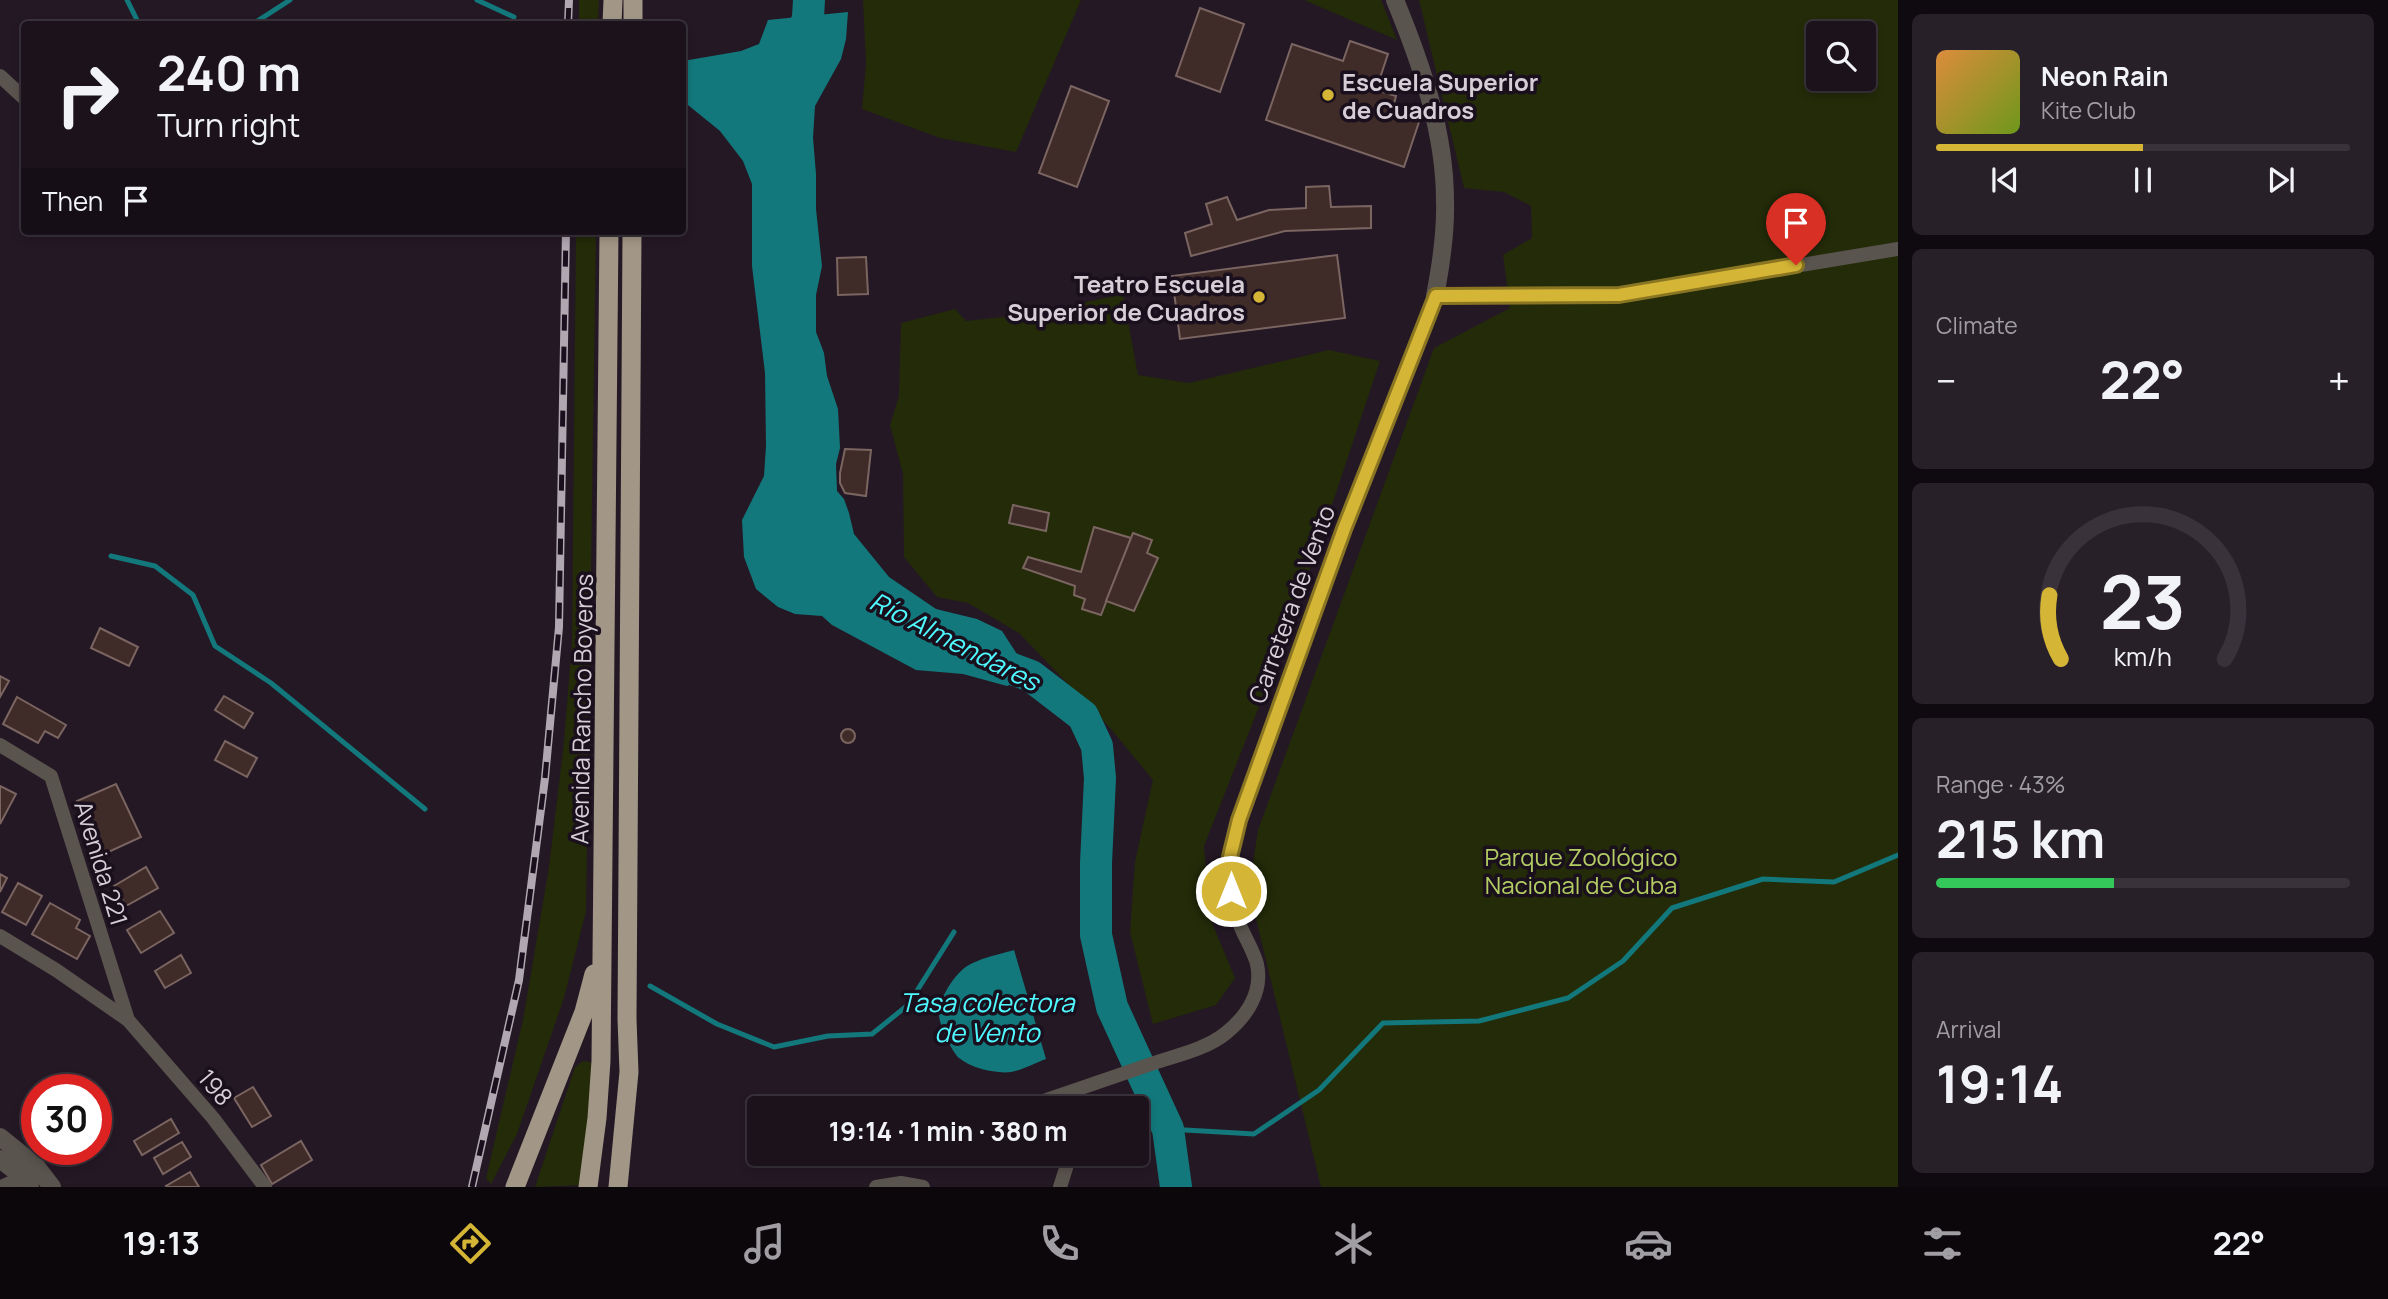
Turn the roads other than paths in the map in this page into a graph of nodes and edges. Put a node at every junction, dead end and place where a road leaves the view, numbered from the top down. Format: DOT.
graph roads {
  1 [pos="613,0"];
  2 [pos="633,0"];
  3 [pos="1395,0"];
  4 [pos="612,21"];
  5 [pos="633,21"];
  6 [pos="0,76"];
  7 [pos="21,95"];
  8 [pos="610,235"];
  9 [pos="632,235"];
  10 [pos="1898,248"];
  11 [pos="1436,296"];
  12 [pos="0,746"];
  13 [pos="603,917"];
  14 [pos="0,936"];
  15 [pos="128,1020"];
  16 [pos="1069,1096"];
  17 [pos="0,1137"];
  18 [pos="0,1159"];
  19 [pos="1067,1166"];
  20 [pos="29,1177"];
  21 [pos="1,1187"];
  22 [pos="52,1187"];
  23 [pos="265,1187"];
  24 [pos="515,1187"];
  25 [pos="588,1187"];
  26 [pos="618,1187"];
  27 [pos="876,1187"];
  28 [pos="923,1187"];
  29 [pos="1060,1187"];
  1 -- 4 [label="highway"];
  2 -- 5 [label="highway"];
  3 -- 11 [label="street, Carretera de Vento"];
  6 -- 7 [label="street"];
  8 -- 13 [label="highway, Avenida Rancho Boyeros"];
  9 -- 26 [label="highway, Avenida Rancho Boyeros"];
  10 -- 11 [label="street"];
  11 -- 16 [label="street, Carretera de Vento"];
  12 -- 15 [label="street, Avenida 221"];
  13 -- 24 [label="highway"];
  13 -- 25 [label="highway, Avenida Rancho Boyeros"];
  14 -- 15 [label="street"];
  15 -- 23 [label="street, 198"];
  17 -- 20 [label="street"];
  18 -- 20 [label="street"];
  19 -- 29 [label="street"];
  20 -- 21 [label="street"];
  20 -- 22 [label="street"];
  27 -- 28 [label="street"];
}
